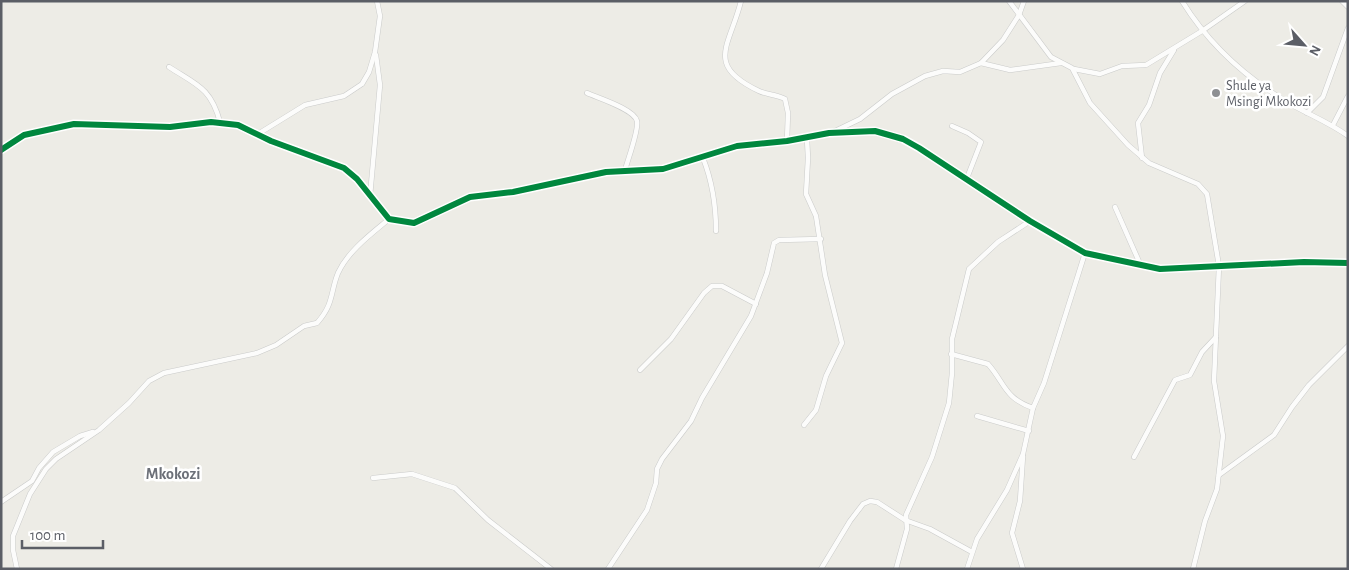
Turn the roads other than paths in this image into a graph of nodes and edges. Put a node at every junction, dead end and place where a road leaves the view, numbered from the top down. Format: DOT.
graph roads {
  1 [pos="377,1"];
  2 [pos="741,1"];
  3 [pos="1010,1"];
  4 [pos="1024,1"];
  5 [pos="1182,1"];
  6 [pos="1246,1"];
  7 [pos="1342,1"];
  8 [pos="1348,7"];
  9 [pos="1019,16"];
  10 [pos="1348,28"];
  11 [pos="1202,32"];
  12 [pos="1174,49"];
  13 [pos="375,52"];
  14 [pos="980,62"];
  15 [pos="1061,63"];
  16 [pos="169,67"];
  17 [pos="1072,68"];
  18 [pos="587,93"];
  19 [pos="1348,96"];
  20 [pos="1307,113"];
  21 [pos="220,122"];
  22 [pos="1333,125"];
  23 [pos="952,126"];
  24 [pos="258,134"];
  25 [pos="829,134"];
  26 [pos="1348,136"];
  27 [pos="807,138"];
  28 [pos="788,141"];
  29 [pos="1,150"];
  30 [pos="703,158"];
  31 [pos="1142,158"];
  32 [pos="625,170"];
  33 [pos="966,178"];
  34 [pos="370,196"];
  35 [pos="1115,207"];
  36 [pos="389,219"];
  37 [pos="1030,221"];
  38 [pos="716,231"];
  39 [pos="821,239"];
  40 [pos="1086,253"];
  41 [pos="1348,263"];
  42 [pos="1141,266"];
  43 [pos="1219,266"];
  44 [pos="756,304"];
  45 [pos="1216,337"];
  46 [pos="1348,346"];
  47 [pos="951,354"];
  48 [pos="640,370"];
  49 [pos="1033,408"];
  50 [pos="977,416"];
  51 [pos="804,425"];
  52 [pos="99,430"];
  53 [pos="1029,431"];
  54 [pos="1023,454"];
  55 [pos="1134,457"];
  56 [pos="1219,475"];
  57 [pos="373,478"];
  58 [pos="1,502"];
  59 [pos="905,520"];
  60 [pos="972,552"];
  61 [pos="17,569"];
  62 [pos="551,569"];
  63 [pos="608,569"];
  64 [pos="821,569"];
  65 [pos="896,569"];
  66 [pos="967,569"];
  67 [pos="1023,569"];
  68 [pos="1193,569"];
  1 -- 13 [label="street"];
  2 -- 28 [label="street"];
  3 -- 9 [label="street"];
  4 -- 9 [label="street"];
  5 -- 11 [label="street"];
  6 -- 11 [label="street"];
  7 -- 8 [label="street"];
  9 -- 14 [label="street"];
  9 -- 15 [label="street"];
  10 -- 20 [label="street"];
  11 -- 12 [label="street"];
  11 -- 20 [label="street"];
  12 -- 17 [label="street"];
  12 -- 31 [label="street"];
  13 -- 24 [label="street"];
  13 -- 34 [label="street"];
  14 -- 15 [label="street"];
  14 -- 25 [label="street"];
  15 -- 17 [label="street"];
  16 -- 21 [label="street"];
  17 -- 31 [label="street"];
  18 -- 32 [label="street"];
  19 -- 22 [label="street"];
  20 -- 22 [label="street"];
  21 -- 24 [label="street"];
  21 -- 29 [label="street"];
  22 -- 26 [label="street"];
  23 -- 33 [label="street"];
  24 -- 34 [label="street"];
  25 -- 27 [label="street"];
  25 -- 33 [label="street"];
  27 -- 28 [label="street"];
  27 -- 39 [label="street"];
  28 -- 30 [label="street"];
  30 -- 32 [label="street"];
  30 -- 38 [label="street"];
  31 -- 43 [label="street"];
  32 -- 36 [label="street"];
  33 -- 37 [label="street"];
  34 -- 36 [label="street"];
  35 -- 42 [label="street"];
  36 -- 52 [label="street"];
  37 -- 40 [label="street"];
  37 -- 47 [label="street"];
  39 -- 44 [label="street"];
  39 -- 51 [label="street"];
  40 -- 42 [label="street"];
  40 -- 49 [label="street"];
  41 -- 43 [label="street"];
  42 -- 43 [label="street"];
  43 -- 45 [label="street"];
  44 -- 48 [label="street"];
  44 -- 63 [label="street"];
  45 -- 55 [label="street"];
  45 -- 56 [label="street"];
  46 -- 56 [label="street"];
  47 -- 49 [label="street"];
  47 -- 59 [label="street"];
  49 -- 53 [label="street"];
  50 -- 53 [label="street"];
  52 -- 58 [label="street"];
  52 -- 61 [label="street"];
  53 -- 54 [label="street"];
  54 -- 60 [label="street"];
  54 -- 67 [label="street"];
  56 -- 68 [label="street"];
  57 -- 62 [label="street"];
  59 -- 60 [label="street"];
  59 -- 64 [label="street"];
  59 -- 65 [label="street"];
  60 -- 66 [label="street"];
}
